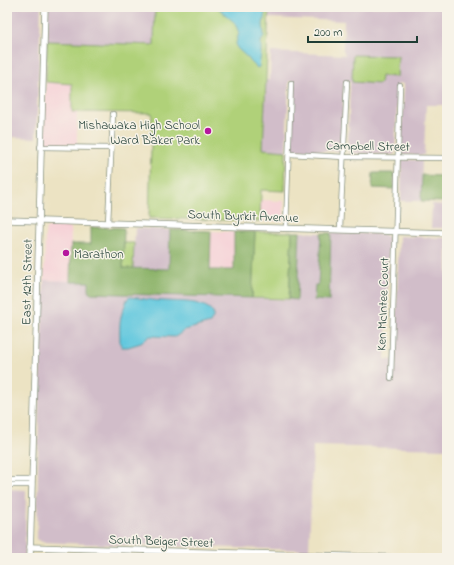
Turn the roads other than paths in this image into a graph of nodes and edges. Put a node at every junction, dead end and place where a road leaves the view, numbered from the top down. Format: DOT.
graph roads {
  1 [pos="45,7"];
  2 [pos="347,82"];
  3 [pos="291,83"];
  4 [pos="400,85"];
  5 [pos="113,114"];
  6 [pos="40,147"];
  7 [pos="111,148"];
  8 [pos="289,154"];
  9 [pos="344,156"];
  10 [pos="398,157"];
  11 [pos="447,158"];
  12 [pos="447,210"];
  13 [pos="7,220"];
  14 [pos="38,221"];
  15 [pos="108,223"];
  16 [pos="286,228"];
  17 [pos="340,229"];
  18 [pos="395,231"];
  19 [pos="447,233"];
  20 [pos="391,378"];
  21 [pos="7,480"];
  22 [pos="32,483"];
  23 [pos="7,485"];
  24 [pos="30,547"];
  25 [pos="278,556"];
  26 [pos="333,557"];
  27 [pos="30,558"];
  28 [pos="387,558"];
  29 [pos="410,558"];
  1 -- 6 [label="street, East 12th Street"];
  2 -- 9 [label="street"];
  3 -- 8 [label="street"];
  4 -- 10 [label="street, Ken McIntee Court"];
  5 -- 7 [label="street"];
  6 -- 7 [label="street"];
  6 -- 14 [label="street, East 12th Street"];
  7 -- 15 [label="street"];
  8 -- 9 [label="street, Campbell Street"];
  8 -- 16 [label="street"];
  9 -- 10 [label="street, Campbell Street"];
  9 -- 17 [label="street"];
  10 -- 11 [label="street, Campbell Street"];
  10 -- 18 [label="street, Ken McIntee Court"];
  12 -- 19 [label="street"];
  13 -- 14 [label="street, South Byrkit Avenue"];
  14 -- 15 [label="street, South Byrkit Avenue"];
  14 -- 22 [label="street, East 12th Street"];
  15 -- 16 [label="street, South Byrkit Avenue"];
  16 -- 17 [label="street, South Byrkit Avenue"];
  17 -- 18 [label="street, South Byrkit Avenue"];
  18 -- 19 [label="street, South Byrkit Avenue"];
  18 -- 20 [label="street, Ken McIntee Court"];
  21 -- 22 [label="street"];
  22 -- 23 [label="street"];
  22 -- 24 [label="street, East 12th Street"];
  24 -- 25 [label="street, South Beiger Street"];
  24 -- 27 [label="street, East 12th Street"];
  25 -- 26 [label="street, South Beiger Street"];
  26 -- 28 [label="street, South Beiger Street"];
  28 -- 29 [label="street, South Beiger Street"];
}
